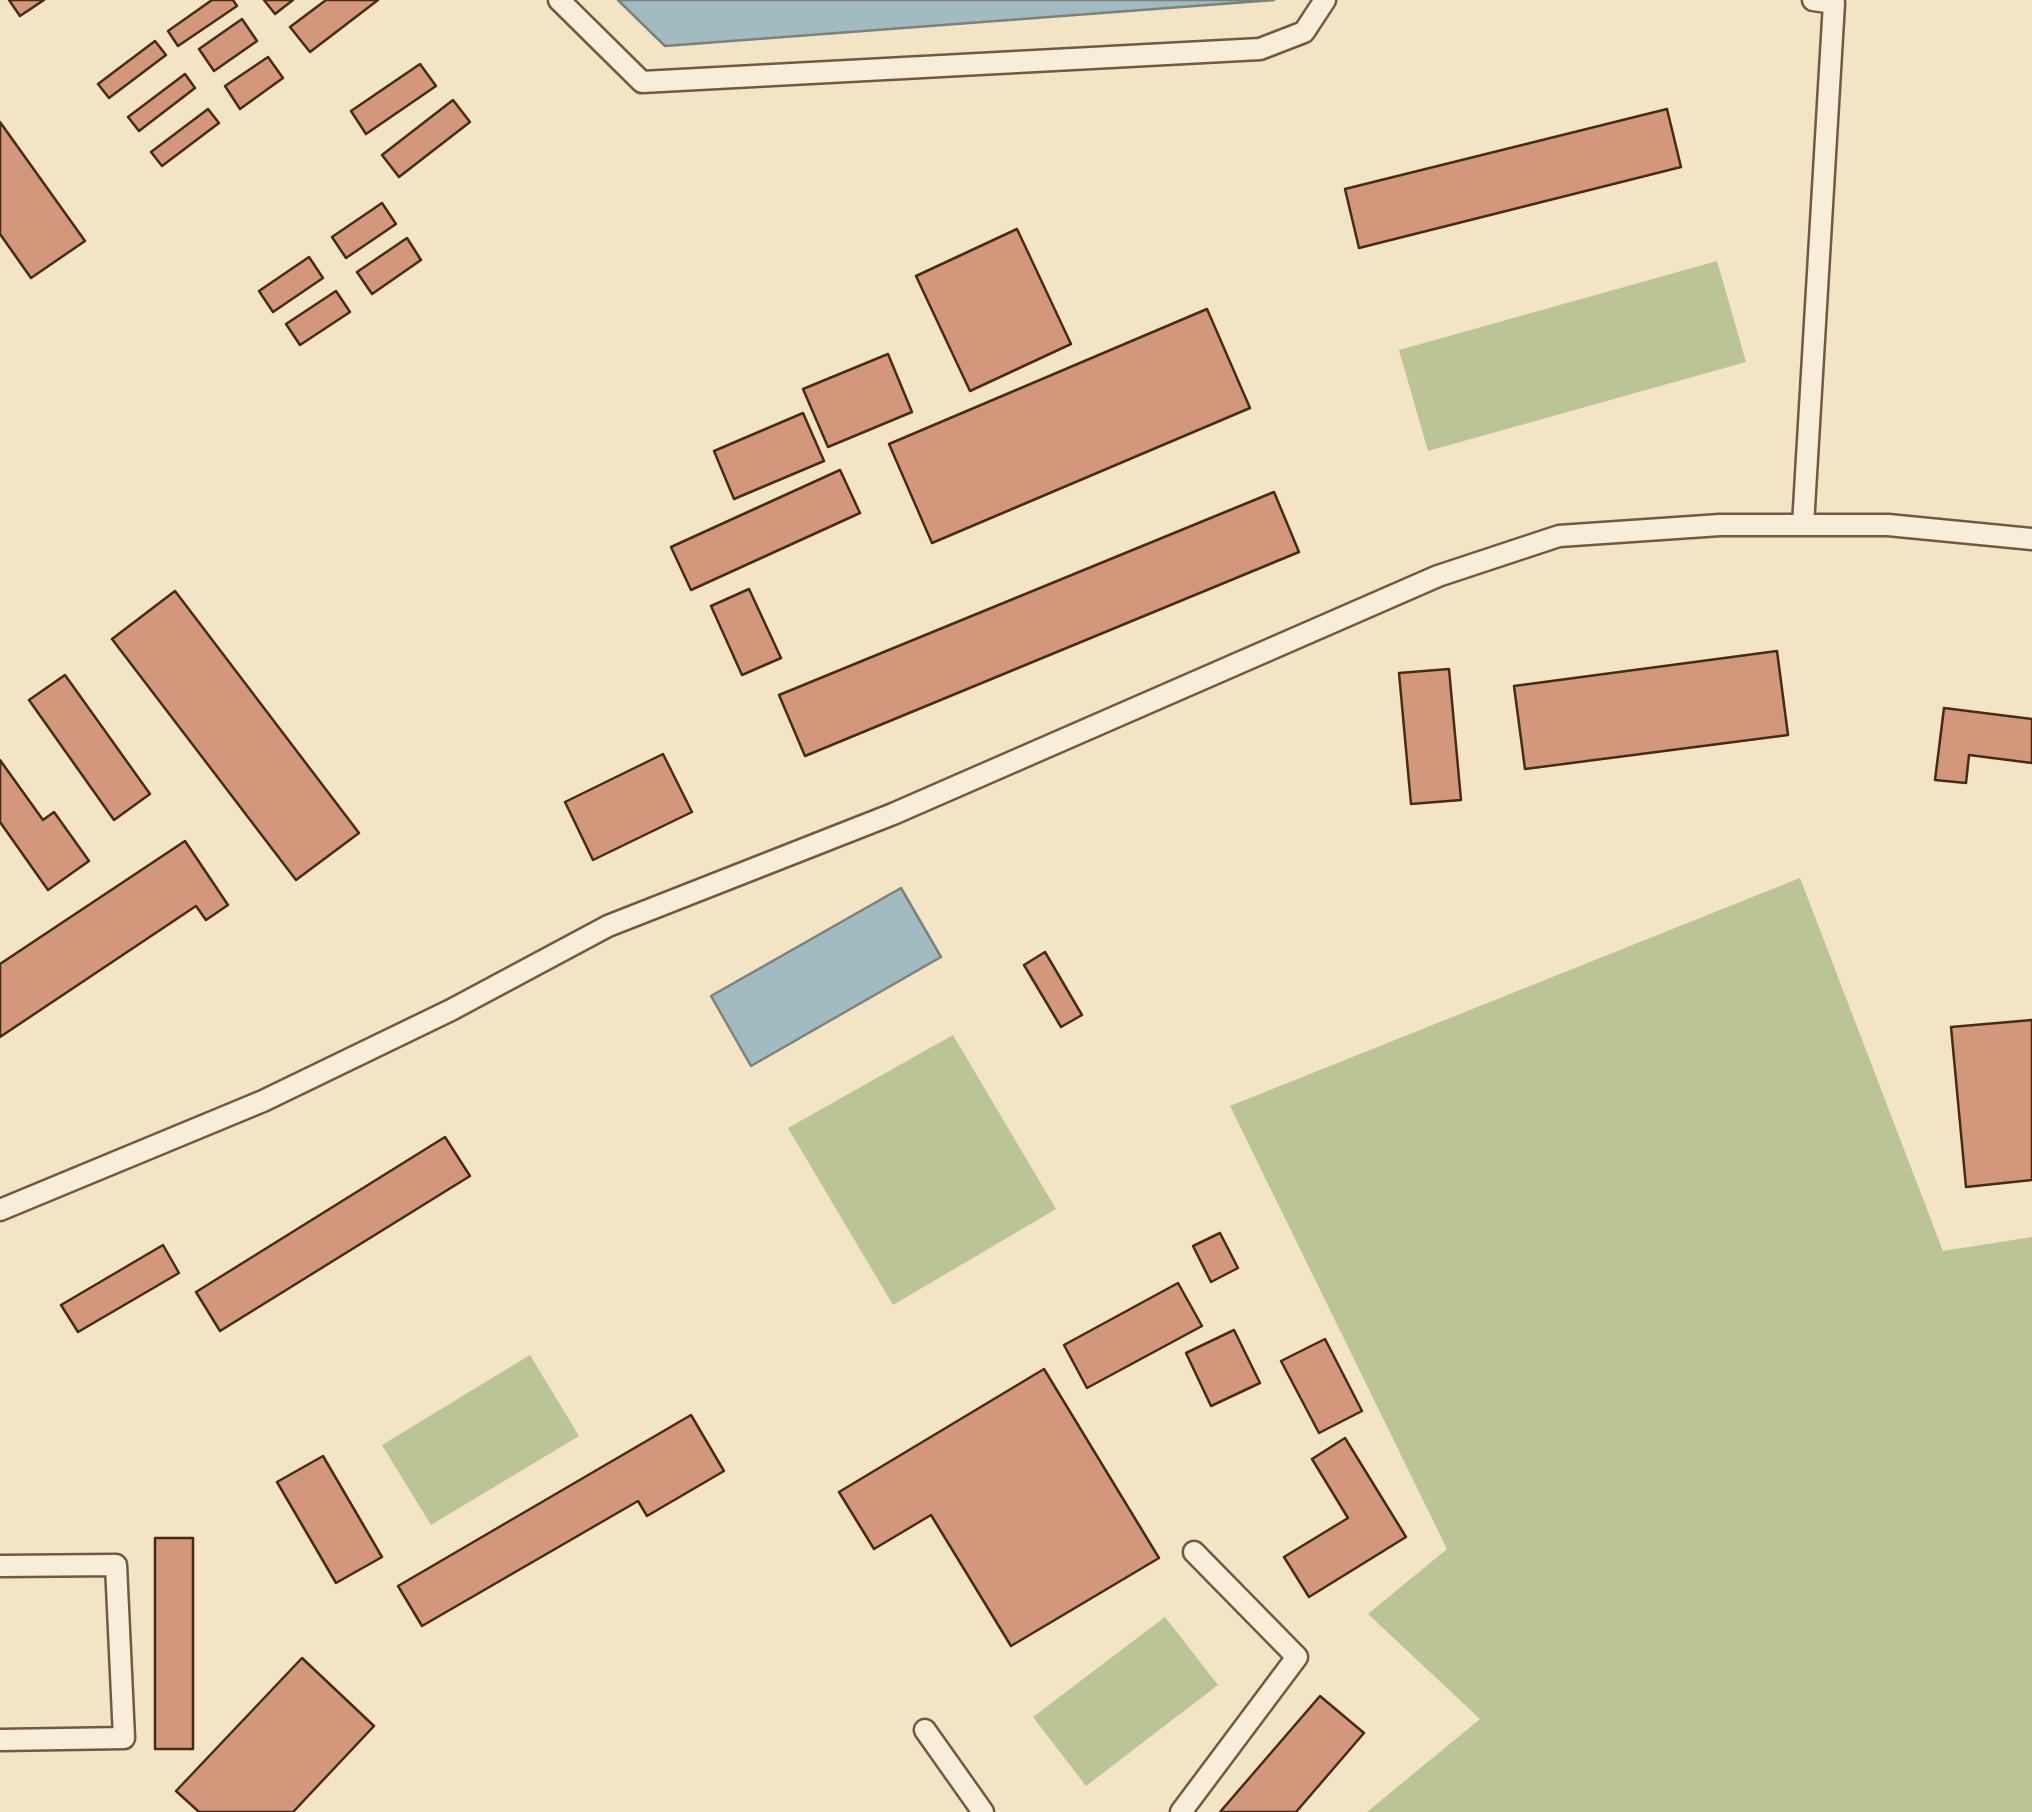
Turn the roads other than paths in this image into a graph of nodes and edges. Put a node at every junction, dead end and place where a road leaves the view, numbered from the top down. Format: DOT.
graph roads {
  1 [pos="559,0"];
  2 [pos="1325,0"];
  3 [pos="1812,0"];
  4 [pos="1803,525"];
  5 [pos="2032,539"];
  6 [pos="0,1210"];
  7 [pos="1194,1552"];
  8 [pos="0,1566"];
  9 [pos="925,1730"];
  10 [pos="0,1740"];
  11 [pos="983,1812"];
  12 [pos="1181,1812"];
  1 -- 2 [label="lane"];
  3 -- 4 [label="lane"];
  4 -- 5 [label="lane"];
  4 -- 6 [label="lane"];
  7 -- 12 [label="lane"];
  8 -- 10 [label="lane"];
  9 -- 11 [label="lane"];
}
